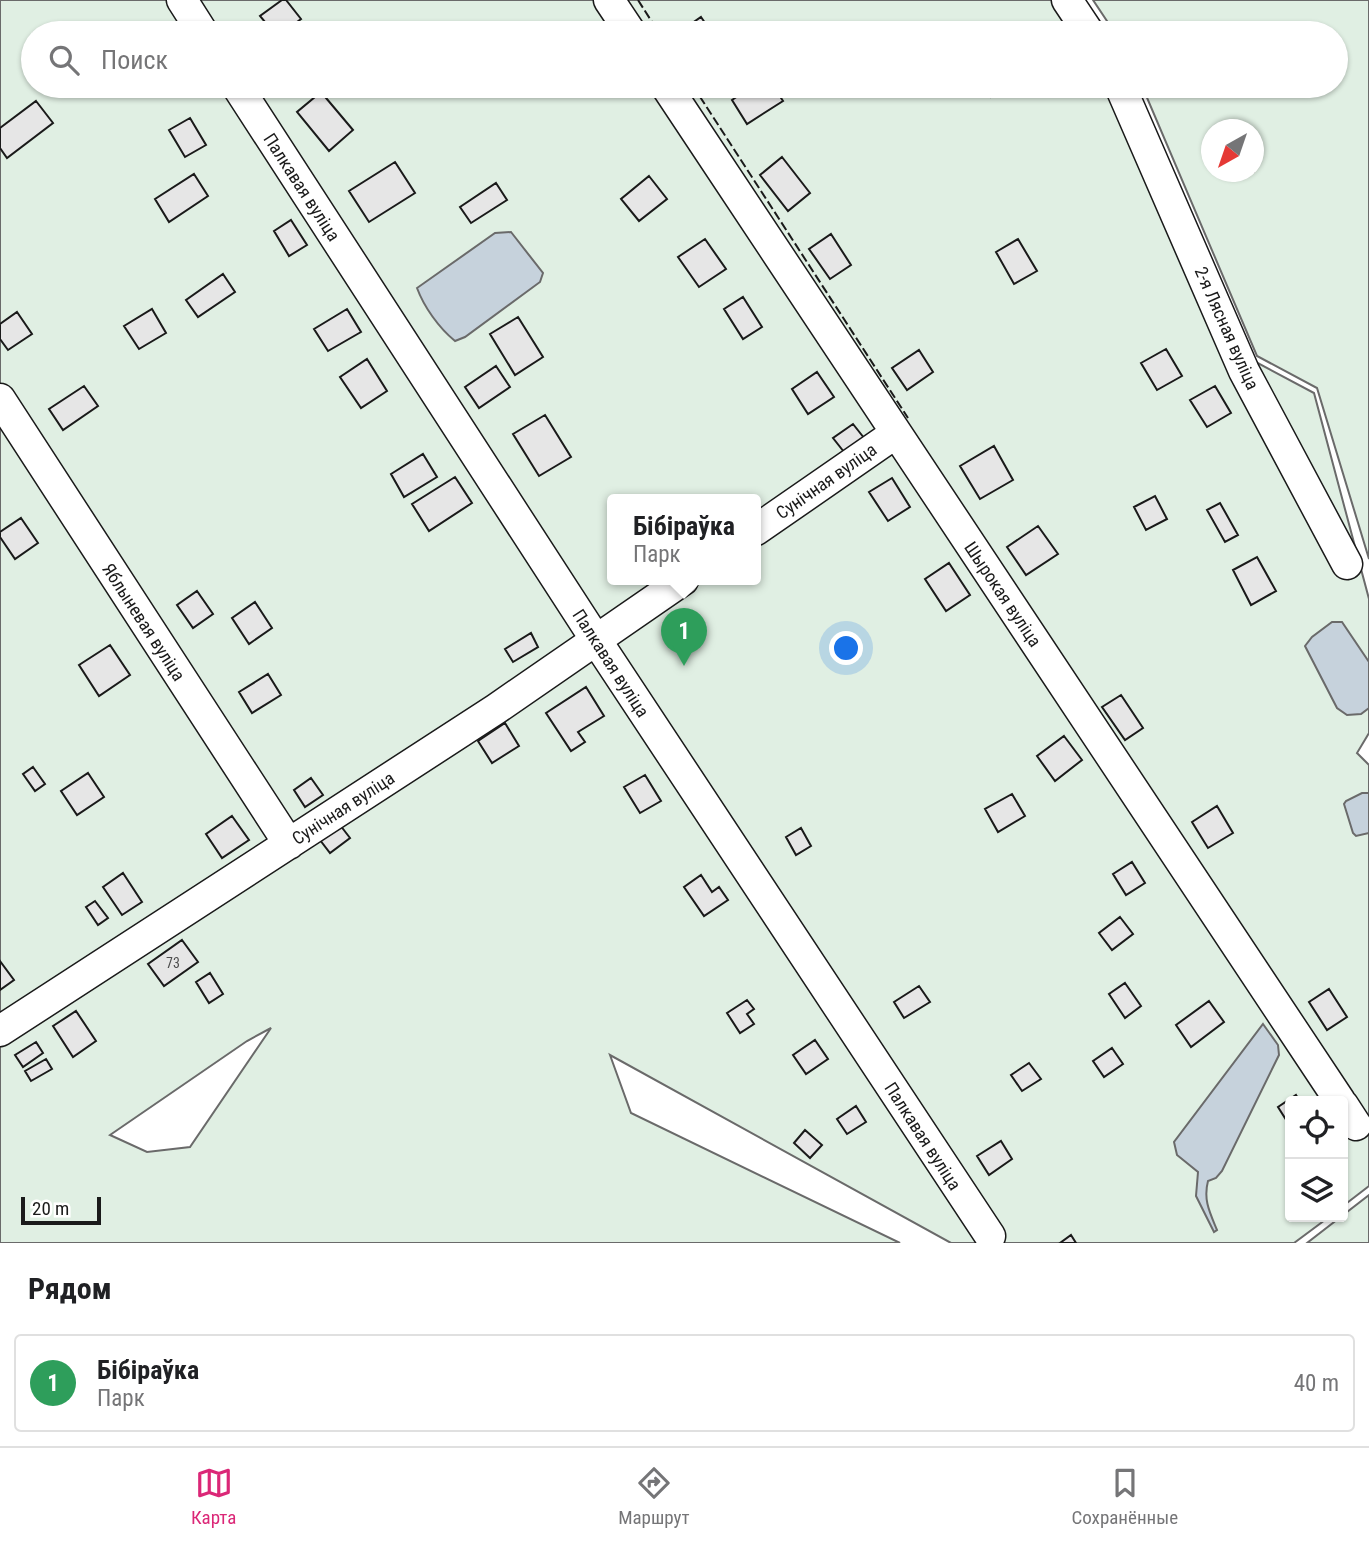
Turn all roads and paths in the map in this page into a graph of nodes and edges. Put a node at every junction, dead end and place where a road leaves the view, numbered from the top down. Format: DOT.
graph roads {
  1 [pos="182,0"];
  2 [pos="609,0"];
  3 [pos="1067,0"];
  4 [pos="195,21"];
  5 [pos="623,21"];
  6 [pos="1081,21"];
  7 [pos="245,98"];
  8 [pos="674,98"];
  9 [pos="1125,98"];
  10 [pos="0,399"];
  11 [pos="897,433"];
  12 [pos="761,527"];
  13 [pos="1347,564"];
  14 [pos="676,585"];
  15 [pos="596,640"];
  16 [pos="289,844"];
  17 [pos="0,1031"];
  18 [pos="1337,1096"];
  19 [pos="990,1236"];
  1 -- 4 [label="lane"];
  2 -- 5 [label="lane"];
  3 -- 6 [label="lane"];
  7 -- 15 [label="lane, Палкавая вуліца"];
  8 -- 11 [label="lane, Шырокая вуліца"];
  9 -- 13 [label="lane, 2-я Лясная вуліца"];
  10 -- 16 [label="lane, Яблыневая вуліца"];
  11 -- 12 [label="lane, Сунічная вуліца"];
  11 -- 18 [label="lane, Шырокая вуліца"];
  14 -- 15 [label="lane, Сунічная вуліца"];
  15 -- 16 [label="lane, Сунічная вуліца"];
  15 -- 19 [label="lane, Палкавая вуліца"];
  16 -- 17 [label="lane, Сунічная вуліца"];
}
